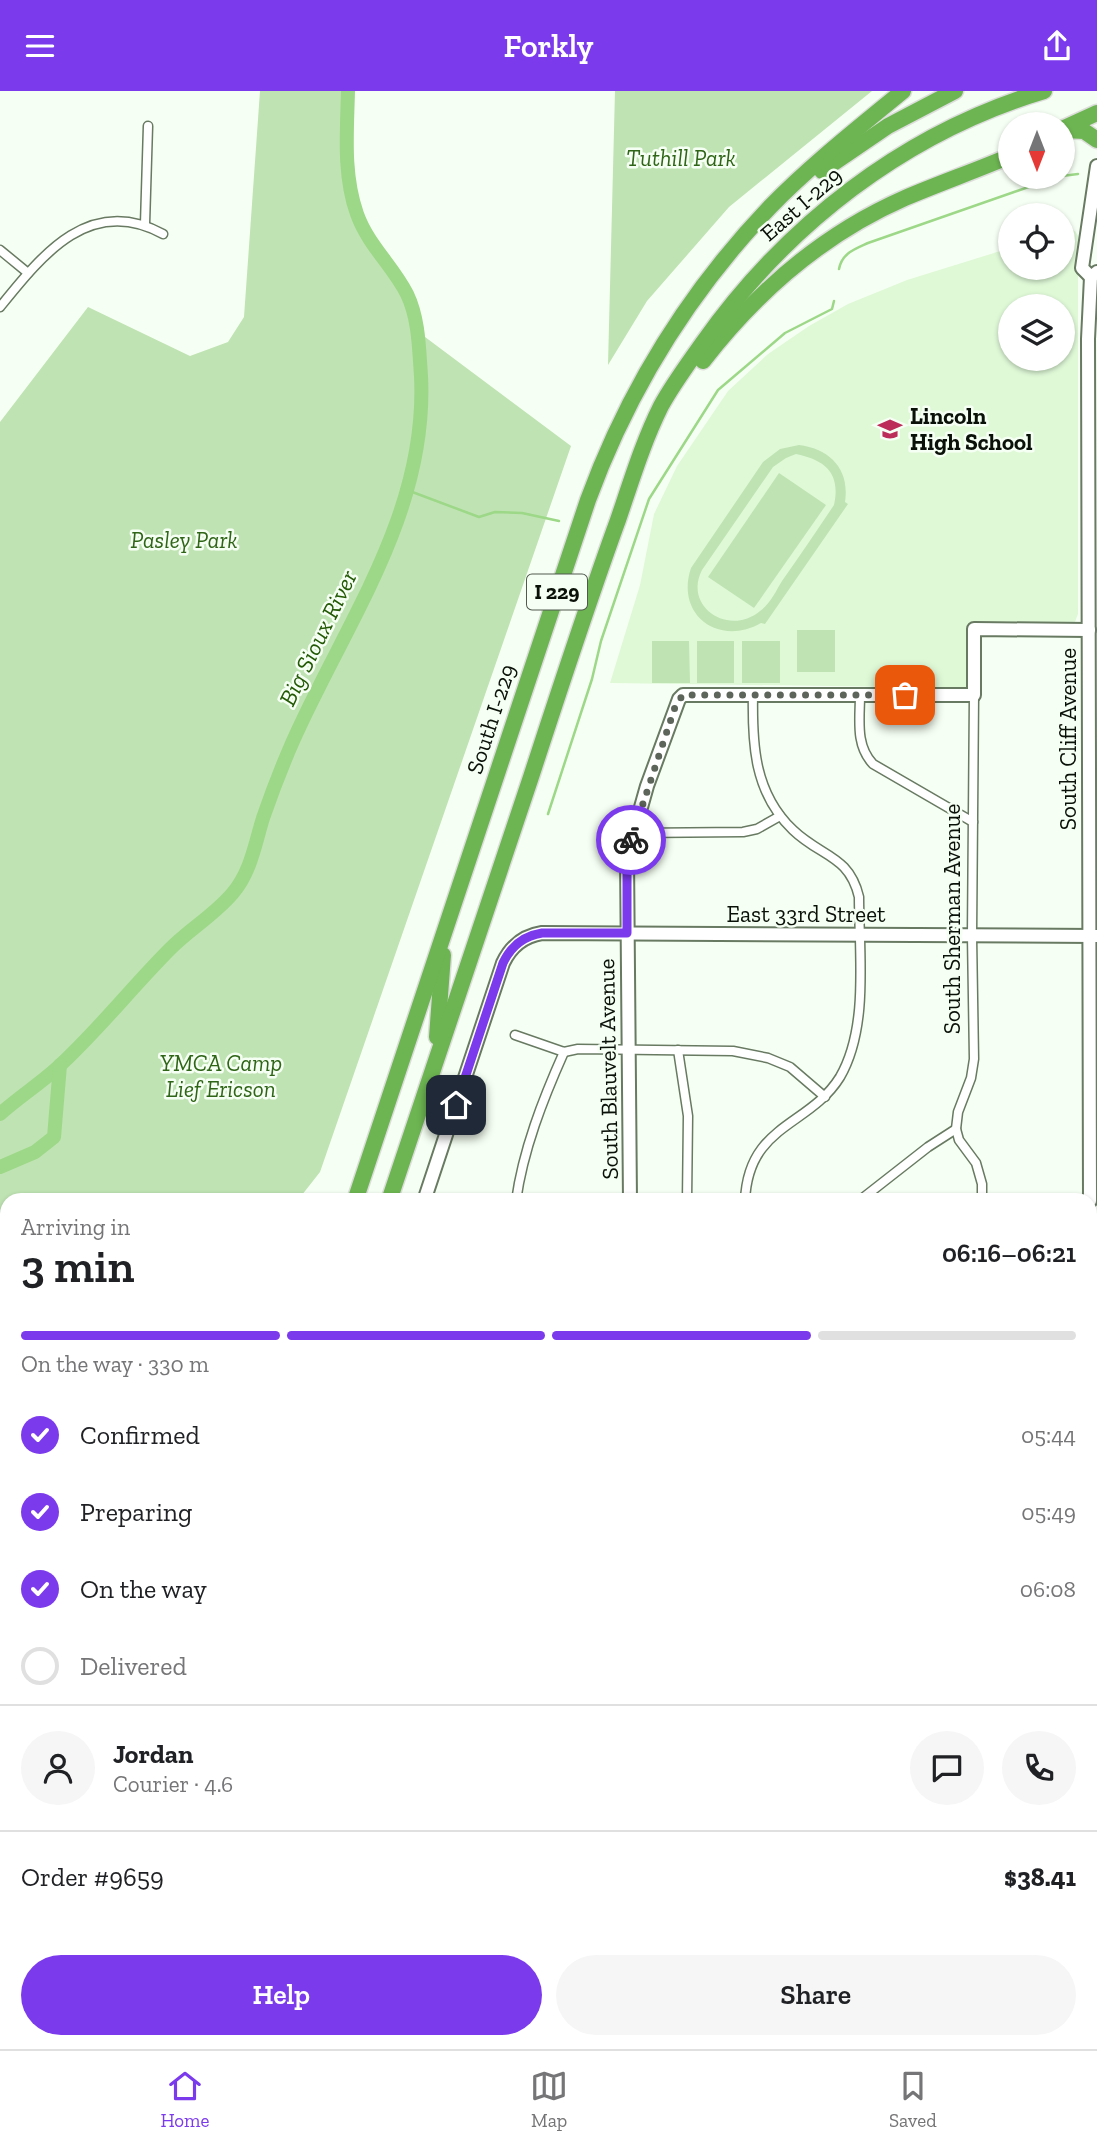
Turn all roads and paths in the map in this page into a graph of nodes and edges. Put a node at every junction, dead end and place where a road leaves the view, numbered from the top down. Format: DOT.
graph roads {
  1 [pos="903,91"];
  2 [pos="955,91"];
  3 [pos="1044,91"];
  4 [pos="1097,113"];
  5 [pos="1075,123"];
  6 [pos="148,125"];
  7 [pos="1075,130"];
  8 [pos="1097,140"];
  9 [pos="998,161"];
  10 [pos="1097,166"];
  11 [pos="145,224"];
  12 [pos="163,234"];
  13 [pos="0,250"];
  14 [pos="28,273"];
  15 [pos="715,273"];
  16 [pos="1094,281"];
  17 [pos="0,307"];
  18 [pos="652,426"];
  19 [pos="1093,471"];
  20 [pos="1093,587"];
  21 [pos="1089,630"];
  22 [pos="752,694"];
  23 [pos="860,695"];
  24 [pos="974,695"];
  25 [pos="1093,720"];
  26 [pos="780,816"];
  27 [pos="973,822"];
  28 [pos="634,833"];
  29 [pos="445,932"];
  30 [pos="627,933"];
  31 [pos="859,935"];
  32 [pos="972,936"];
  33 [pos="1093,936"];
  34 [pos="515,1035"];
  35 [pos="627,1049"];
  36 [pos="678,1049"];
  37 [pos="564,1052"];
  38 [pos="435,1061"];
  39 [pos="825,1097"];
  40 [pos="956,1129"];
  41 [pos="356,1193"];
  42 [pos="391,1193"];
  43 [pos="427,1193"];
  44 [pos="518,1193"];
  45 [pos="630,1193"];
  46 [pos="687,1193"];
  47 [pos="746,1193"];
  48 [pos="869,1193"];
  49 [pos="982,1193"];
  50 [pos="1090,1193"];
  1 -- 15 [label="highway"];
  2 -- 15 [label="highway, East I-229 / I 229"];
  3 -- 18 [label="highway, East I-229 / I 229"];
  4 -- 5 [label="highway"];
  6 -- 11 [label="street"];
  7 -- 8 [label="highway"];
  9 -- 18 [label="highway"];
  10 -- 16 [label="main road, South Cliff Avenue"];
  11 -- 12 [label="street"];
  11 -- 14 [label="street"];
  13 -- 14 [label="street"];
  14 -- 17 [label="street"];
  15 -- 29 [label="highway, South I-229 / I 229"];
  16 -- 19 [label="main road, South Cliff Avenue"];
  18 -- 38 [label="highway, I 229"];
  19 -- 20 [label="main road, South Cliff Avenue"];
  20 -- 21 [label="main road, South Cliff Avenue"];
  21 -- 24 [label="main road, South Sherman Avenue"];
  21 -- 25 [label="main road, South Cliff Avenue"];
  22 -- 23 [label="main road"];
  22 -- 26 [label="street"];
  22 -- 28 [label="main road, South Blauvelt Avenue"];
  23 -- 24 [label="main road"];
  23 -- 27 [label="street"];
  24 -- 27 [label="street, South Sherman Avenue"];
  25 -- 33 [label="main road, South Cliff Avenue"];
  26 -- 28 [label="street"];
  26 -- 31 [label="street"];
  27 -- 32 [label="street, South Sherman Avenue"];
  28 -- 30 [label="main road, South Blauvelt Avenue"];
  29 -- 38 [label="highway"];
  29 -- 41 [label="highway, South I-229 / I 229"];
  30 -- 31 [label="main road, East 33rd Street"];
  30 -- 35 [label="main road, South Blauvelt Avenue"];
  30 -- 43 [label="main road, East 33rd Street"];
  31 -- 32 [label="main road, East 33rd Street"];
  31 -- 39 [label="street"];
  32 -- 33 [label="main road, East 33rd Street"];
  32 -- 40 [label="street, South Sherman Avenue"];
  33 -- 50 [label="main road, South Cliff Avenue"];
  34 -- 37 [label="street"];
  35 -- 36 [label="street"];
  35 -- 37 [label="street"];
  35 -- 45 [label="main road, South Blauvelt Avenue"];
  36 -- 39 [label="street"];
  36 -- 46 [label="street"];
  37 -- 44 [label="street"];
  38 -- 42 [label="highway, I 229"];
  39 -- 47 [label="street"];
  40 -- 48 [label="street"];
  40 -- 49 [label="street"];
}
